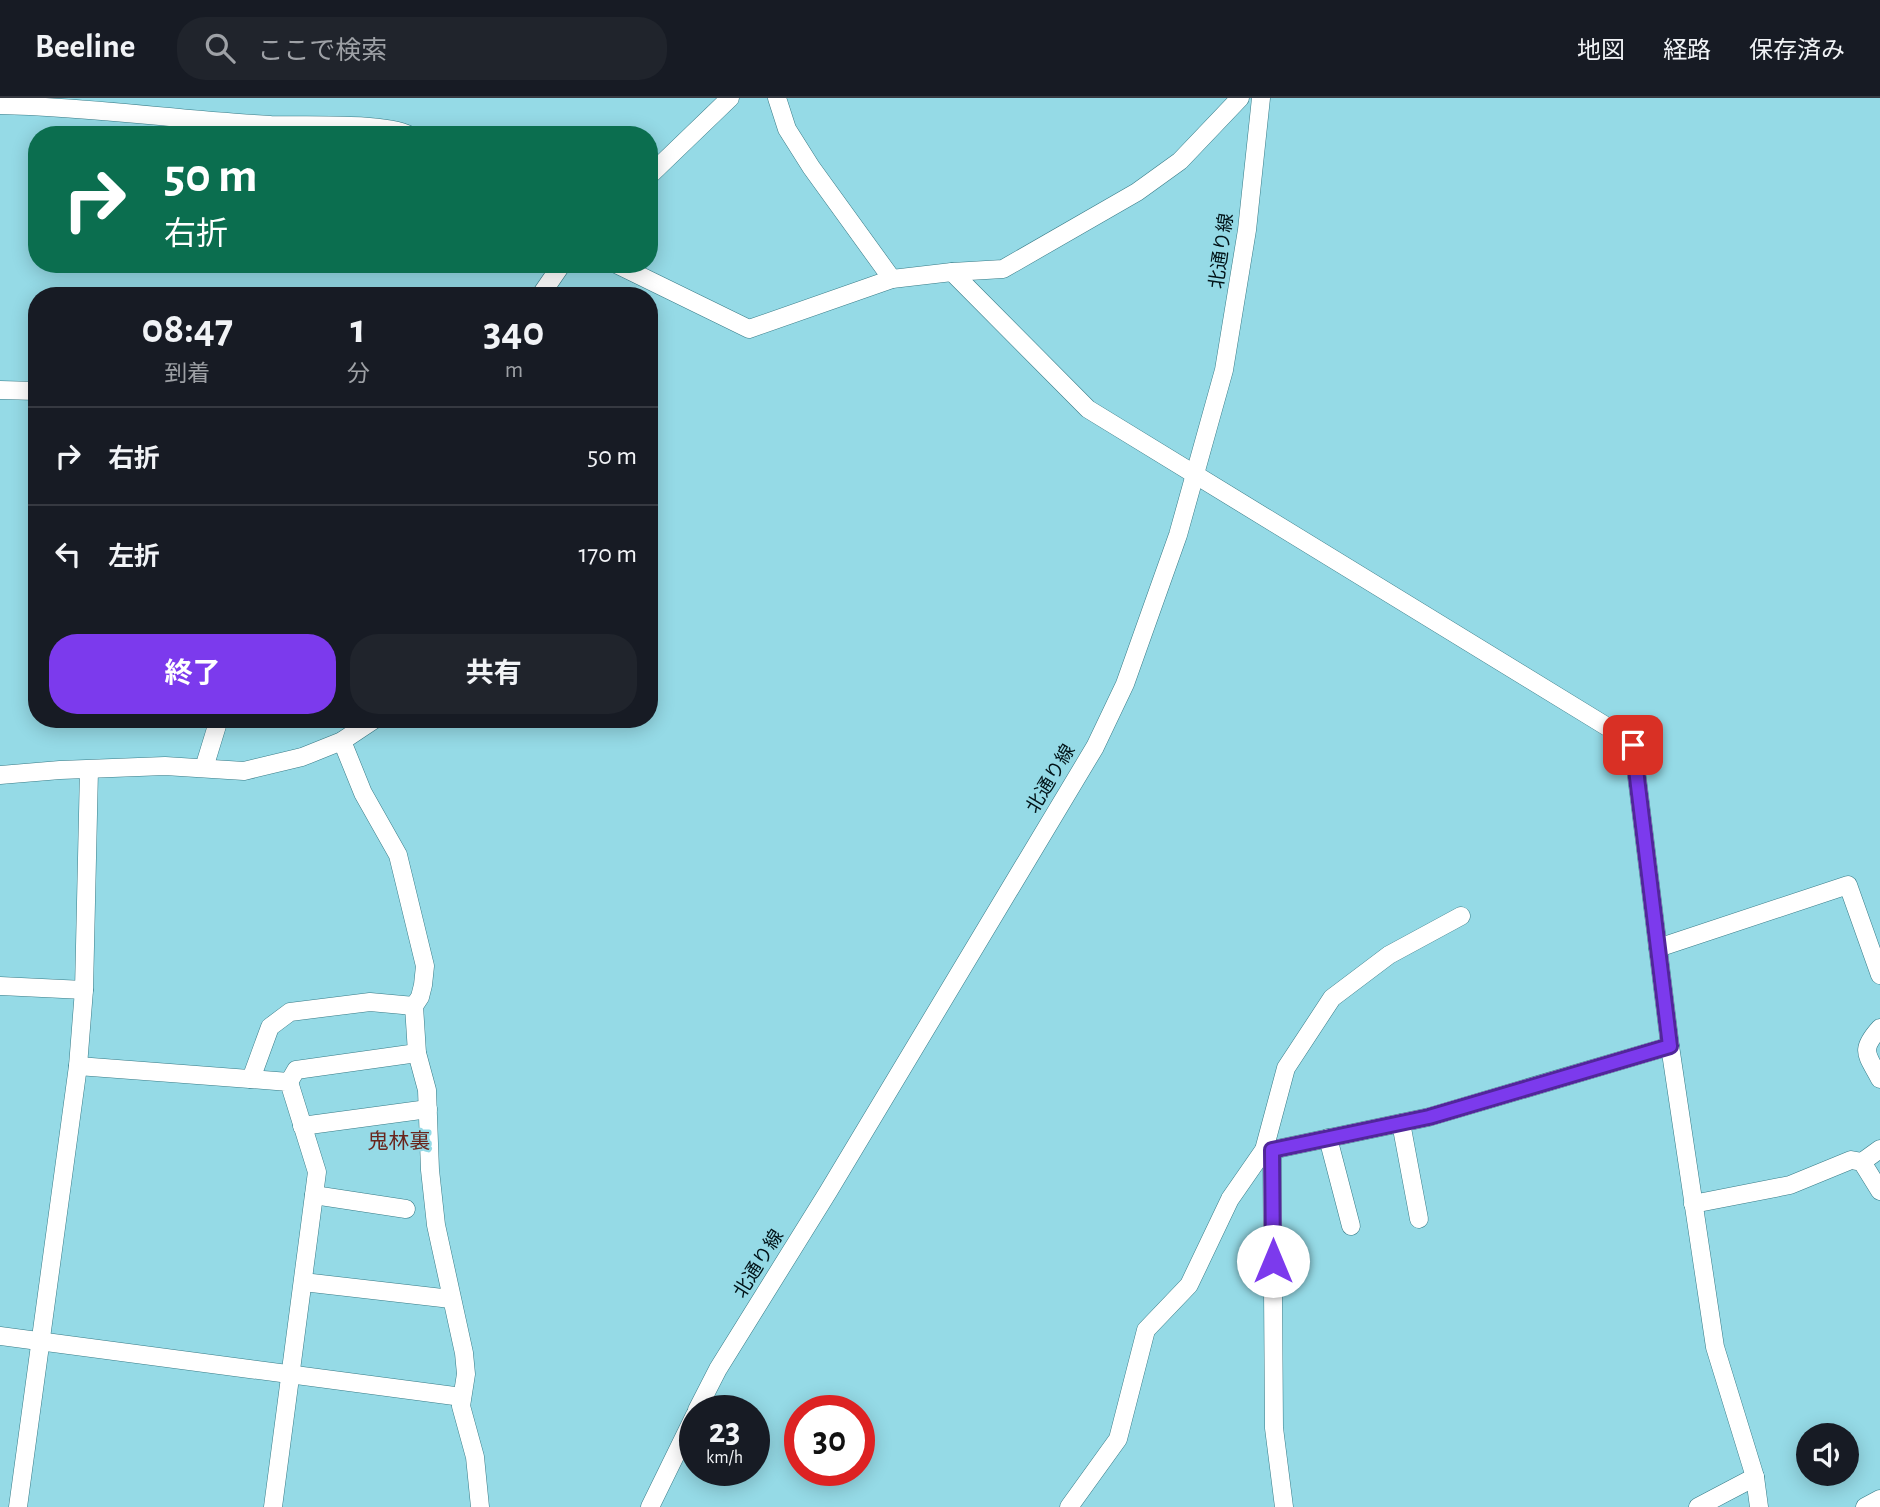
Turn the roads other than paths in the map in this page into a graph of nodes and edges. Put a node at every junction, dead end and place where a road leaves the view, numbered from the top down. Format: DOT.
graph roads {
  1 [pos="730,98"];
  2 [pos="777,98"];
  3 [pos="1240,98"];
  4 [pos="1261,98"];
  5 [pos="0,105"];
  6 [pos="314,126"];
  7 [pos="658,167"];
  8 [pos="952,272"];
  9 [pos="634,273"];
  10 [pos="892,279"];
  11 [pos="0,390"];
  12 [pos="28,391"];
  13 [pos="1196,475"];
  14 [pos="216,728"];
  15 [pos="362,728"];
  16 [pos="342,741"];
  17 [pos="204,768"];
  18 [pos="89,770"];
  19 [pos="0,775"];
  20 [pos="1461,916"];
  21 [pos="1658,948"];
  22 [pos="1880,975"];
  23 [pos="0,986"];
  24 [pos="84,990"];
  25 [pos="414,1006"];
  26 [pos="1880,1028"];
  27 [pos="1670,1046"];
  28 [pos="417,1054"];
  29 [pos="78,1066"];
  30 [pos="251,1079"];
  31 [pos="1880,1079"];
  32 [pos="289,1082"];
  33 [pos="428,1109"];
  34 [pos="1401,1123"];
  35 [pos="302,1126"];
  36 [pos="1328,1138"];
  37 [pos="1880,1149"];
  38 [pos="1268,1150"];
  39 [pos="1862,1162"];
  40 [pos="1880,1191"];
  41 [pos="314,1195"];
  42 [pos="1693,1204"];
  43 [pos="406,1209"];
  44 [pos="1419,1219"];
  45 [pos="1350,1226"];
  46 [pos="303,1282"];
  47 [pos="451,1299"];
  48 [pos="0,1336"];
  49 [pos="41,1341"];
  50 [pos="290,1376"];
  51 [pos="705,1395"];
  52 [pos="462,1397"];
  53 [pos="679,1448"];
  54 [pos="1755,1477"];
  55 [pos="1880,1499"];
  56 [pos="18,1507"];
  57 [pos="273,1507"];
  58 [pos="480,1507"];
  59 [pos="650,1507"];
  60 [pos="1069,1507"];
  61 [pos="1284,1507"];
  62 [pos="1698,1507"];
  63 [pos="1759,1507"];
  64 [pos="1865,1507"];
  1 -- 7 [label="street"];
  2 -- 10 [label="street"];
  3 -- 8 [label="street"];
  4 -- 13 [label="street, 北通り線"];
  5 -- 6 [label="street"];
  8 -- 10 [label="street"];
  8 -- 13 [label="street"];
  9 -- 10 [label="street"];
  11 -- 12 [label="street"];
  13 -- 21 [label="street"];
  13 -- 51 [label="street, 北通り線"];
  14 -- 17 [label="street"];
  15 -- 16 [label="street"];
  16 -- 17 [label="street"];
  16 -- 25 [label="street"];
  17 -- 18 [label="street"];
  18 -- 19 [label="street"];
  18 -- 24 [label="street"];
  20 -- 38 [label="street"];
  21 -- 22 [label="street"];
  21 -- 27 [label="street"];
  23 -- 24 [label="street"];
  24 -- 29 [label="street"];
  25 -- 28 [label="street"];
  25 -- 30 [label="street"];
  26 -- 31 [label="street"];
  27 -- 34 [label="street"];
  27 -- 42 [label="street"];
  28 -- 32 [label="street"];
  28 -- 33 [label="street"];
  29 -- 30 [label="street"];
  29 -- 49 [label="street"];
  30 -- 32 [label="street"];
  32 -- 35 [label="street"];
  33 -- 35 [label="street"];
  33 -- 47 [label="street"];
  34 -- 36 [label="street"];
  34 -- 44 [label="street"];
  35 -- 41 [label="street"];
  36 -- 38 [label="street"];
  36 -- 45 [label="street"];
  37 -- 39 [label="street"];
  38 -- 60 [label="street"];
  38 -- 61 [label="street"];
  39 -- 40 [label="street"];
  39 -- 42 [label="street"];
  41 -- 43 [label="street"];
  41 -- 46 [label="street"];
  42 -- 54 [label="street"];
  46 -- 47 [label="street"];
  46 -- 50 [label="street"];
  47 -- 52 [label="street"];
  48 -- 49 [label="street"];
  49 -- 50 [label="street"];
  49 -- 56 [label="street"];
  50 -- 52 [label="street"];
  50 -- 57 [label="street"];
  52 -- 58 [label="street"];
  53 -- 59 [label="street, 北通り線"];
  54 -- 62 [label="street"];
  54 -- 63 [label="street"];
  55 -- 64 [label="street"];
}
